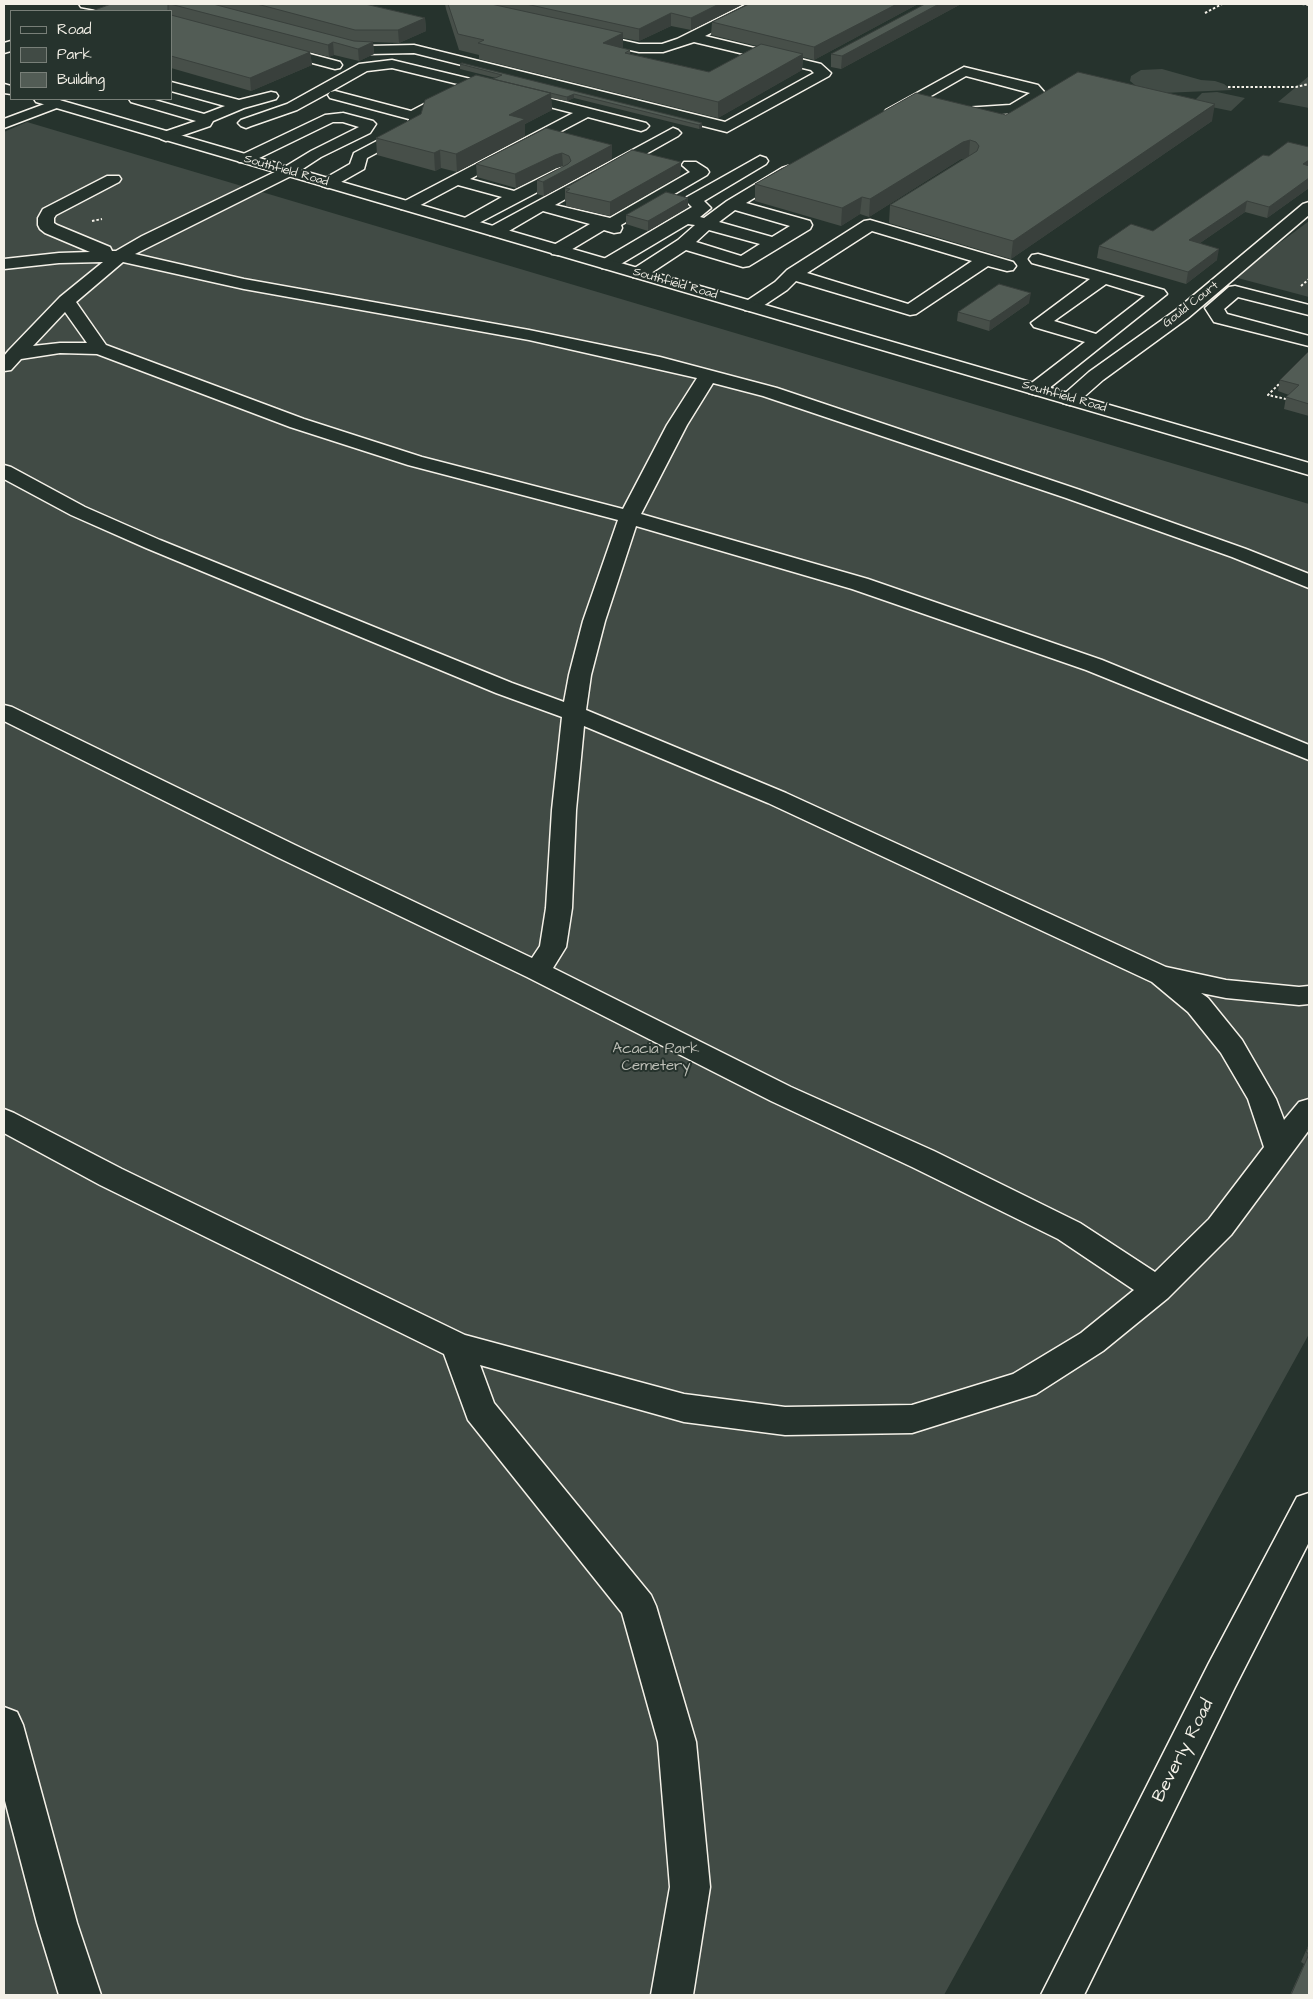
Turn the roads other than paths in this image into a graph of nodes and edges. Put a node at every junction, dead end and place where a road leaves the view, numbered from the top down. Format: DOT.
graph roads {
  1 [pos="86,4"];
  2 [pos="128,4"];
  3 [pos="757,4"];
  4 [pos="107,10"];
  5 [pos="113,10"];
  6 [pos="575,34"];
  7 [pos="692,37"];
  8 [pos="327,40"];
  9 [pos="258,44"];
  10 [pos="319,73"];
  11 [pos="474,84"];
  12 [pos="172,86"];
  13 [pos="286,88"];
  14 [pos="320,91"];
  15 [pos="50,100"];
  16 [pos="139,100"];
  17 [pos="913,100"];
  18 [pos="66,102"];
  19 [pos="239,105"];
  20 [pos="586,112"];
  21 [pos="418,117"];
  22 [pos="881,118"];
  23 [pos="205,119"];
  24 [pos="246,123"];
  25 [pos="4,124"];
  26 [pos="562,124"];
  27 [pos="641,126"];
  28 [pos="587,131"];
  29 [pos="673,133"];
  30 [pos="166,136"];
  31 [pos="245,159"];
  32 [pos="760,161"];
  33 [pos="805,161"];
  34 [pos="690,165"];
  35 [pos="572,167"];
  36 [pos="289,171"];
  37 [pos="112,179"];
  38 [pos="456,180"];
  39 [pos="328,183"];
  40 [pos="512,198"];
  41 [pos="733,204"];
  42 [pos="407,206"];
  43 [pos="542,206"];
  44 [pos="1309,207"];
  45 [pos="886,215"];
  46 [pos="688,218"];
  47 [pos="468,223"];
  48 [pos="604,223"];
  49 [pos="707,223"];
  50 [pos="870,225"];
  51 [pos="496,231"];
  52 [pos="652,238"];
  53 [pos="774,243"];
  54 [pos="684,244"];
  55 [pos="558,250"];
  56 [pos="120,256"];
  57 [pos="1038,259"];
  58 [pos="985,260"];
  59 [pos="4,264"];
  60 [pos="608,264"];
  61 [pos="1007,266"];
  62 [pos="639,273"];
  63 [pos="793,274"];
  64 [pos="1103,278"];
  65 [pos="66,301"];
  66 [pos="750,306"];
  67 [pos="1309,310"];
  68 [pos="1098,340"];
  69 [pos="1309,341"];
  70 [pos="100,349"];
  71 [pos="10,360"];
  72 [pos="708,376"];
  73 [pos="1036,389"];
  74 [pos="1070,399"];
  75 [pos="1309,469"];
  76 [pos="8,476"];
  77 [pos="629,517"];
  78 [pos="1309,582"];
  79 [pos="4,712"];
  80 [pos="574,713"];
  81 [pos="1309,753"];
  82 [pos="537,972"];
  83 [pos="1159,975"];
  84 [pos="1309,995"];
  85 [pos="1309,1109"];
  86 [pos="4,1120"];
  87 [pos="1280,1149"];
  88 [pos="1157,1289"];
  89 [pos="457,1346"];
  90 [pos="1309,1508"];
  91 [pos="4,1725"];
  92 [pos="80,1995"];
  93 [pos="672,1995"];
  94 [pos="1062,1995"];
  1 -- 4 [label="main road"];
  2 -- 5 [label="main road"];
  3 -- 7 [label="main road"];
  6 -- 7 [label="main road"];
  7 -- 8 [label="main road"];
  9 -- 10 [label="main road"];
  11 -- 14 [label="main road"];
  11 -- 20 [label="main road"];
  11 -- 21 [label="main road"];
  12 -- 19 [label="main road"];
  13 -- 19 [label="main road"];
  14 -- 21 [label="main road"];
  14 -- 24 [label="main road"];
  15 -- 18 [label="main road, Southfield Road"];
  16 -- 23 [label="main road"];
  17 -- 17 [label="main road"];
  17 -- 22 [label="main road"];
  18 -- 25 [label="main road"];
  18 -- 30 [label="main road, Southfield Road"];
  19 -- 23 [label="main road"];
  20 -- 26 [label="main road"];
  20 -- 27 [label="main road"];
  21 -- 39 [label="main road"];
  23 -- 30 [label="main road"];
  26 -- 28 [label="main road"];
  26 -- 38 [label="main road"];
  29 -- 43 [label="main road"];
  30 -- 31 [label="main road, Southfield Road"];
  31 -- 36 [label="main road, Southfield Road"];
  31 -- 36 [label="main road"];
  32 -- 46 [label="main road"];
  33 -- 41 [label="main road"];
  34 -- 48 [label="main road"];
  35 -- 40 [label="main road"];
  36 -- 39 [label="main road, Southfield Road"];
  36 -- 56 [label="main road"];
  37 -- 56 [label="main road"];
  38 -- 40 [label="main road"];
  38 -- 42 [label="main road"];
  39 -- 42 [label="main road, Southfield Road"];
  40 -- 47 [label="main road"];
  41 -- 49 [label="main road"];
  41 -- 53 [label="main road"];
  42 -- 47 [label="main road, Southfield Road"];
  43 -- 48 [label="main road"];
  43 -- 51 [label="main road"];
  44 -- 74 [label="main road, Gould Court"];
  45 -- 50 [label="main road"];
  46 -- 49 [label="main road"];
  46 -- 52 [label="main road"];
  47 -- 51 [label="main road, Southfield Road"];
  48 -- 52 [label="main road"];
  48 -- 55 [label="main road"];
  49 -- 53 [label="main road"];
  49 -- 54 [label="main road"];
  50 -- 58 [label="main road"];
  50 -- 63 [label="main road"];
  51 -- 55 [label="main road, Southfield Road"];
  52 -- 60 [label="main road"];
  53 -- 54 [label="main road"];
  54 -- 62 [label="main road"];
  55 -- 60 [label="main road, Southfield Road"];
  56 -- 59 [label="main road"];
  56 -- 65 [label="main road"];
  56 -- 72 [label="main road"];
  57 -- 64 [label="main road"];
  58 -- 61 [label="main road"];
  58 -- 63 [label="main road"];
  60 -- 62 [label="main road, Southfield Road"];
  62 -- 66 [label="main road, Southfield Road"];
  63 -- 66 [label="main road"];
  64 -- 68 [label="main road"];
  64 -- 68 [label="main road"];
  65 -- 70 [label="main road"];
  65 -- 71 [label="main road"];
  66 -- 73 [label="main road, Southfield Road"];
  67 -- 69 [label="main road"];
  68 -- 73 [label="main road"];
  70 -- 71 [label="main road"];
  70 -- 77 [label="main road"];
  72 -- 77 [label="main road"];
  72 -- 78 [label="main road"];
  73 -- 74 [label="main road, Southfield Road"];
  74 -- 75 [label="main road, Southfield Road"];
  76 -- 80 [label="main road"];
  77 -- 80 [label="main road"];
  77 -- 81 [label="main road"];
  79 -- 82 [label="main road"];
  80 -- 82 [label="main road"];
  80 -- 83 [label="main road"];
  82 -- 88 [label="main road"];
  83 -- 84 [label="main road"];
  83 -- 87 [label="main road"];
  85 -- 87 [label="main road"];
  86 -- 89 [label="main road"];
  87 -- 88 [label="main road"];
  88 -- 89 [label="main road"];
  89 -- 93 [label="main road"];
  90 -- 94 [label="main road, Beverly Road"];
  91 -- 92 [label="main road"];
}
